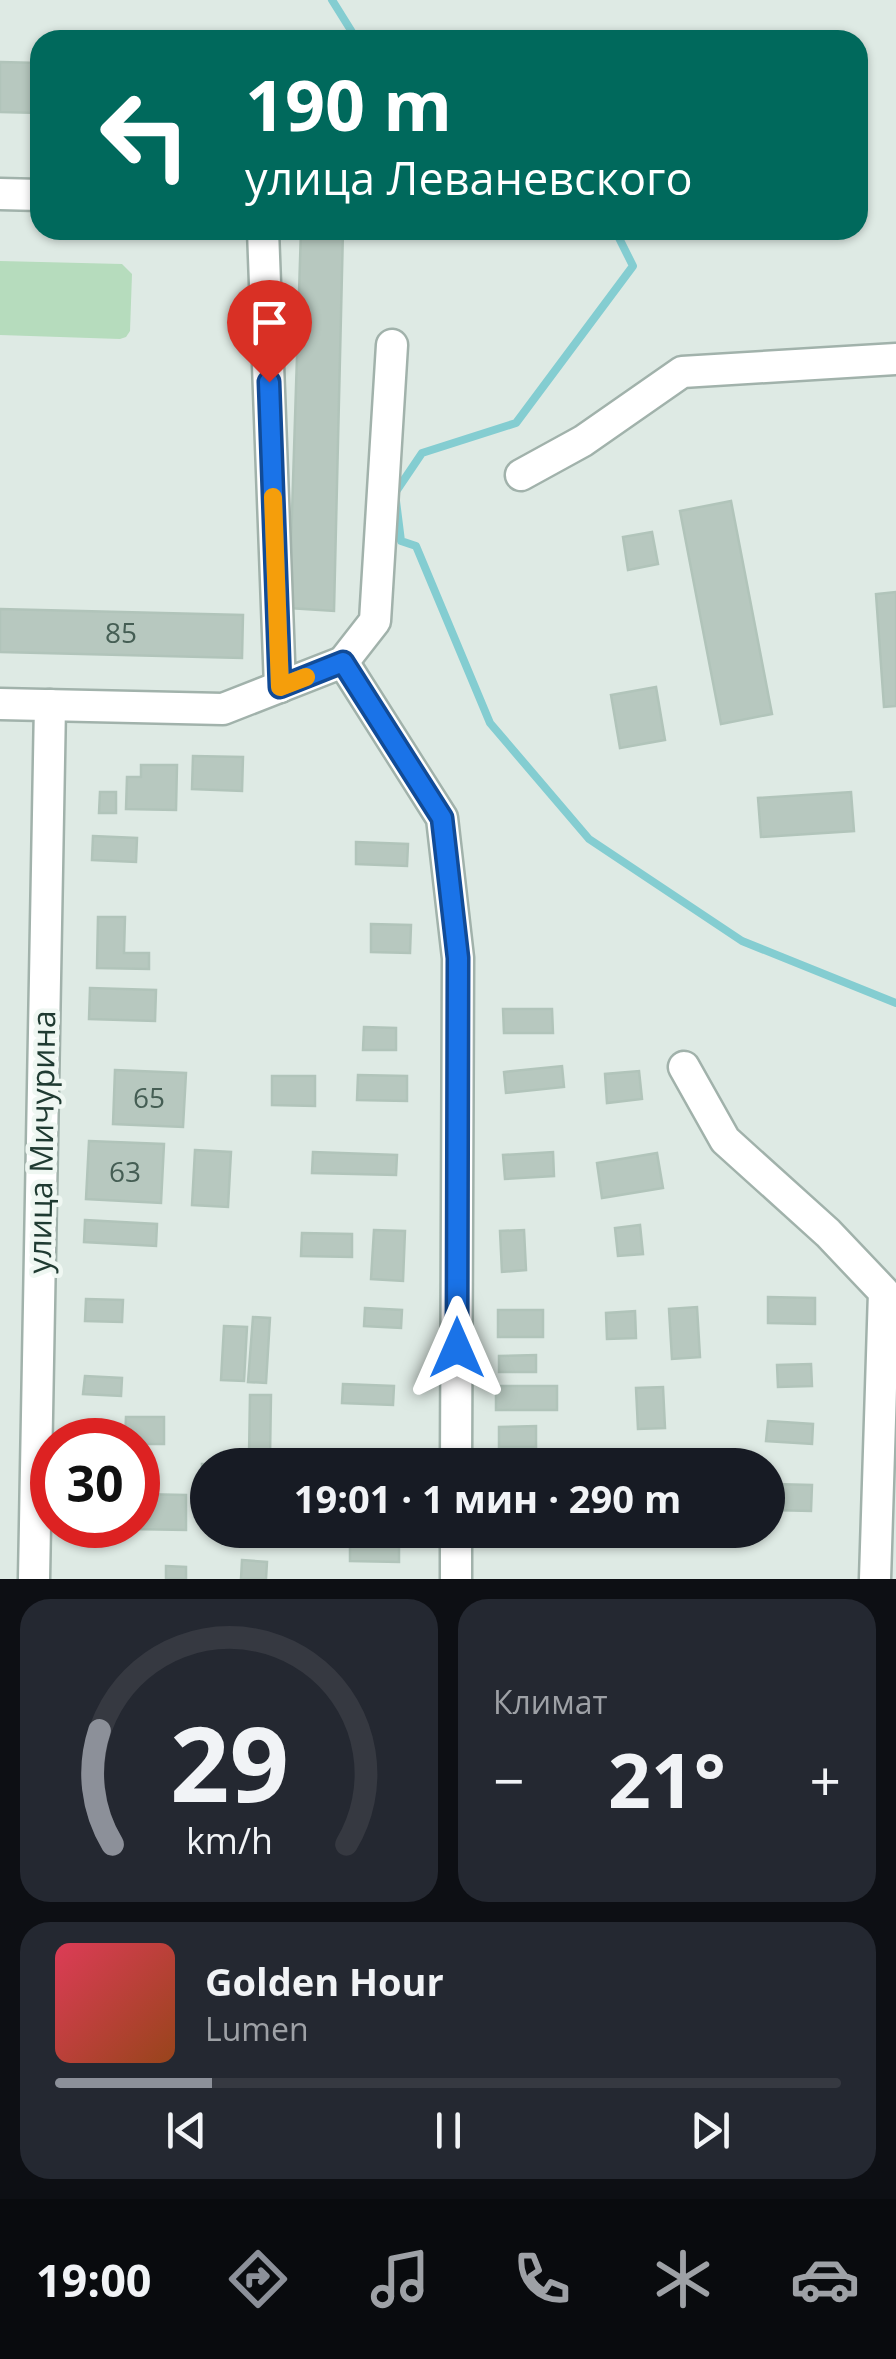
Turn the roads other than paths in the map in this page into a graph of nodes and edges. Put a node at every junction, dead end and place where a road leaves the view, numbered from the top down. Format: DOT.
graph roads {
  1 [pos="0,194"];
  2 [pos="30,195"];
  3 [pos="263,240"];
  4 [pos="392,346"];
  5 [pos="896,359"];
  6 [pos="520,474"];
  7 [pos="343,662"];
  8 [pos="280,687"];
  9 [pos="0,704"];
  10 [pos="50,705"];
  11 [pos="684,1067"];
  12 [pos="456,1448"];
  13 [pos="456,1548"];
  14 [pos="34,1579"];
  15 [pos="456,1579"];
  16 [pos="875,1579"];
  1 -- 2 [label="street"];
  3 -- 8 [label="street"];
  4 -- 7 [label="street"];
  5 -- 6 [label="street"];
  7 -- 8 [label="street"];
  7 -- 12 [label="street"];
  8 -- 10 [label="street"];
  9 -- 10 [label="street"];
  10 -- 14 [label="street, улица Мичурина"];
  11 -- 16 [label="street"];
  13 -- 15 [label="street"];
}
